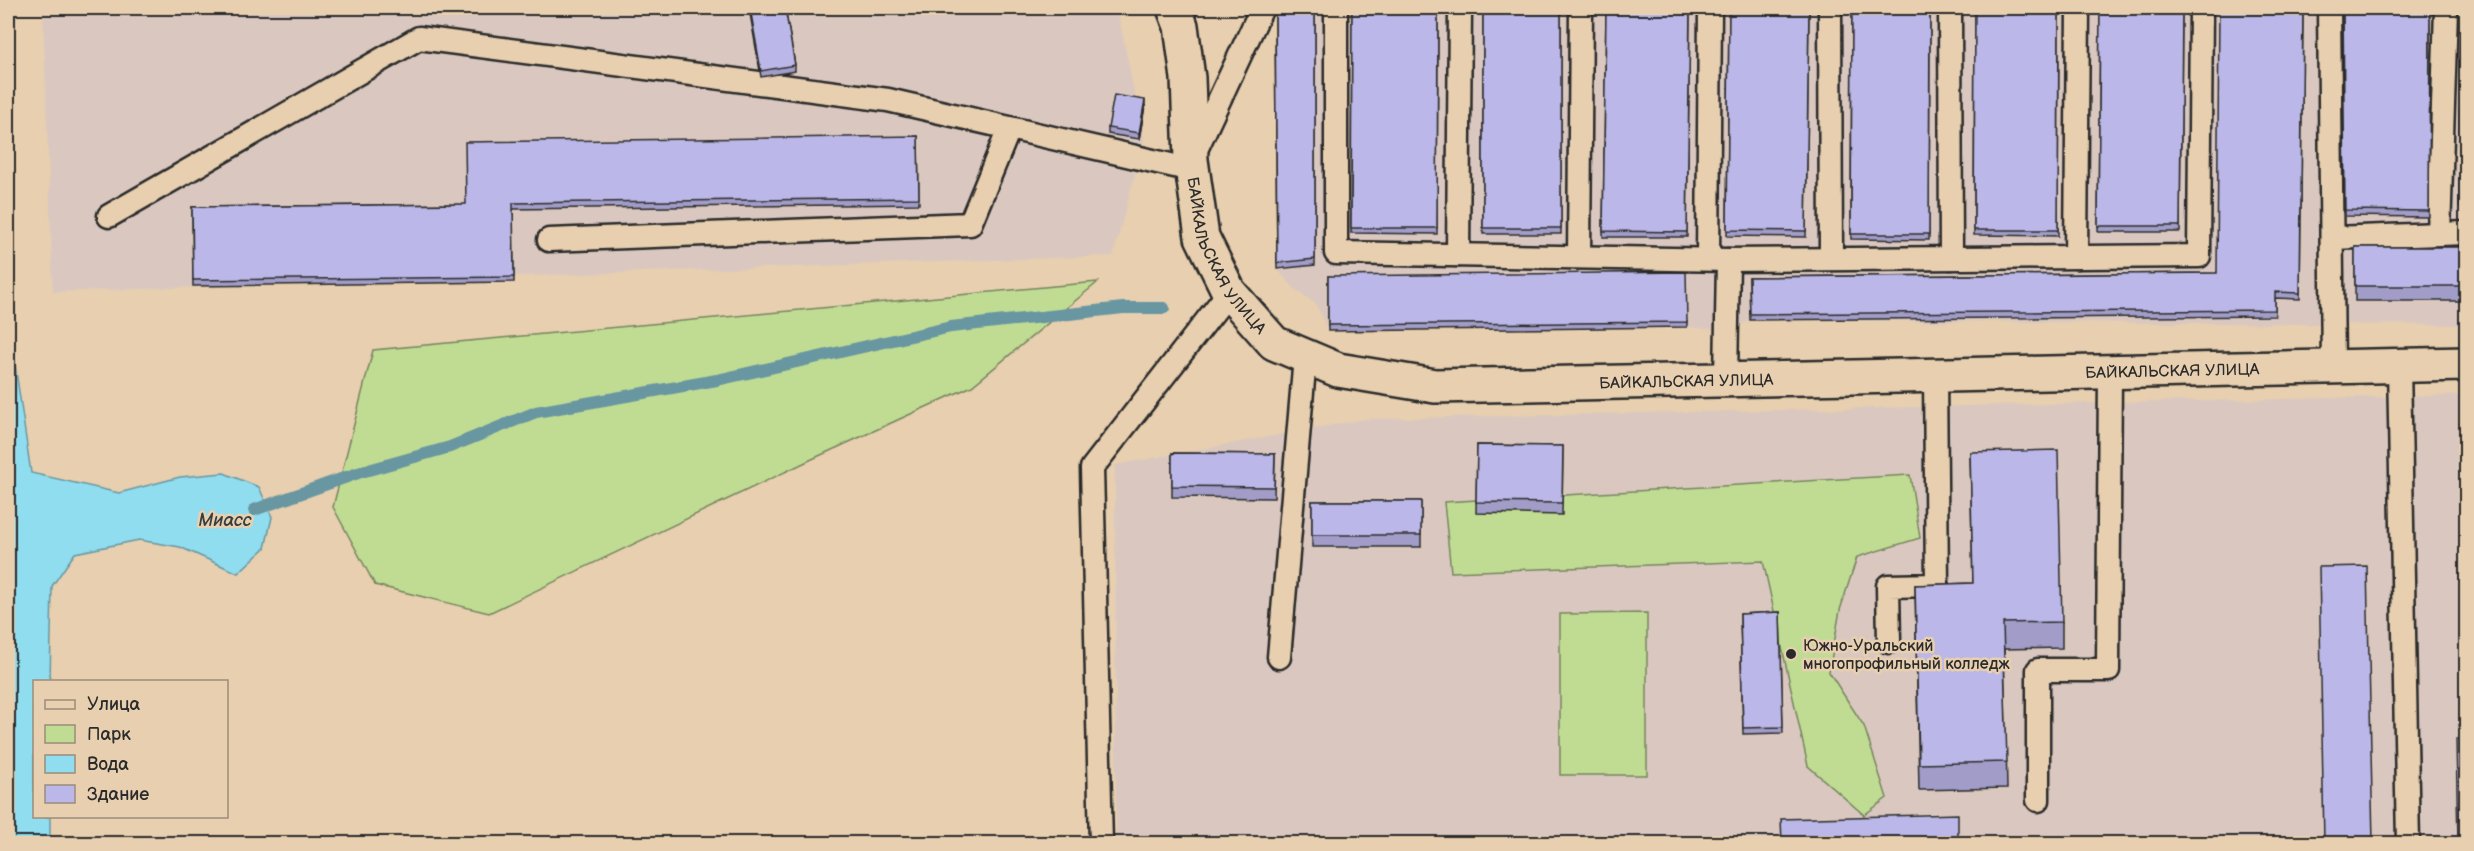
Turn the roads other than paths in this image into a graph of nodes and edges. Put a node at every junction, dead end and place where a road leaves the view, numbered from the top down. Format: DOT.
graph roads {
  1 [pos="1174,8"];
  2 [pos="1262,8"];
  3 [pos="1336,8"];
  4 [pos="1460,8"];
  5 [pos="1581,8"];
  6 [pos="1710,8"];
  7 [pos="1830,8"];
  8 [pos="1950,8"];
  9 [pos="2078,8"];
  10 [pos="2201,8"];
  11 [pos="2329,8"];
  12 [pos="2446,8"];
  13 [pos="1010,129"];
  14 [pos="1191,165"];
  15 [pos="109,216"];
  16 [pos="2466,233"];
  17 [pos="2439,234"];
  18 [pos="2332,238"];
  19 [pos="549,240"];
  20 [pos="1458,255"];
  21 [pos="1579,257"];
  22 [pos="2076,257"];
  23 [pos="1951,258"];
  24 [pos="1718,259"];
  25 [pos="1831,259"];
  26 [pos="1229,292"];
  27 [pos="1305,357"];
  28 [pos="2466,364"];
  29 [pos="2399,365"];
  30 [pos="2333,367"];
  31 [pos="2110,372"];
  32 [pos="1935,376"];
  33 [pos="1726,380"];
  34 [pos="1889,642"];
  35 [pos="1279,657"];
  36 [pos="2038,800"];
  37 [pos="1101,843"];
  38 [pos="2408,843"];
  1 -- 14 [label="street, БАЙКАЛЬСКАЯ УЛИЦА"];
  2 -- 14 [label="lane"];
  3 -- 20 [label="lane"];
  4 -- 20 [label="lane"];
  5 -- 21 [label="lane"];
  6 -- 24 [label="lane"];
  7 -- 25 [label="lane"];
  8 -- 23 [label="lane"];
  9 -- 22 [label="lane"];
  10 -- 22 [label="lane"];
  11 -- 18 [label="lane"];
  12 -- 17 [label="lane"];
  13 -- 14 [label="lane"];
  13 -- 15 [label="lane"];
  13 -- 19 [label="lane"];
  14 -- 26 [label="street, БАЙКАЛЬСКАЯ УЛИЦА"];
  16 -- 17 [label="lane"];
  17 -- 18 [label="lane"];
  18 -- 30 [label="lane"];
  20 -- 21 [label="lane"];
  21 -- 24 [label="lane"];
  22 -- 23 [label="lane"];
  23 -- 25 [label="lane"];
  24 -- 25 [label="lane"];
  24 -- 33 [label="lane"];
  26 -- 27 [label="street, БАЙКАЛЬСКАЯ УЛИЦА"];
  26 -- 37 [label="lane"];
  27 -- 33 [label="street, БАЙКАЛЬСКАЯ УЛИЦА"];
  27 -- 35 [label="lane"];
  28 -- 29 [label="street, БАЙКАЛЬСКАЯ УЛИЦА"];
  29 -- 30 [label="street, БАЙКАЛЬСКАЯ УЛИЦА"];
  29 -- 38 [label="lane"];
  30 -- 31 [label="street, БАЙКАЛЬСКАЯ УЛИЦА"];
  31 -- 32 [label="street, БАЙКАЛЬСКАЯ УЛИЦА"];
  31 -- 36 [label="lane"];
  32 -- 33 [label="street, БАЙКАЛЬСКАЯ УЛИЦА"];
  32 -- 34 [label="lane"];
}
